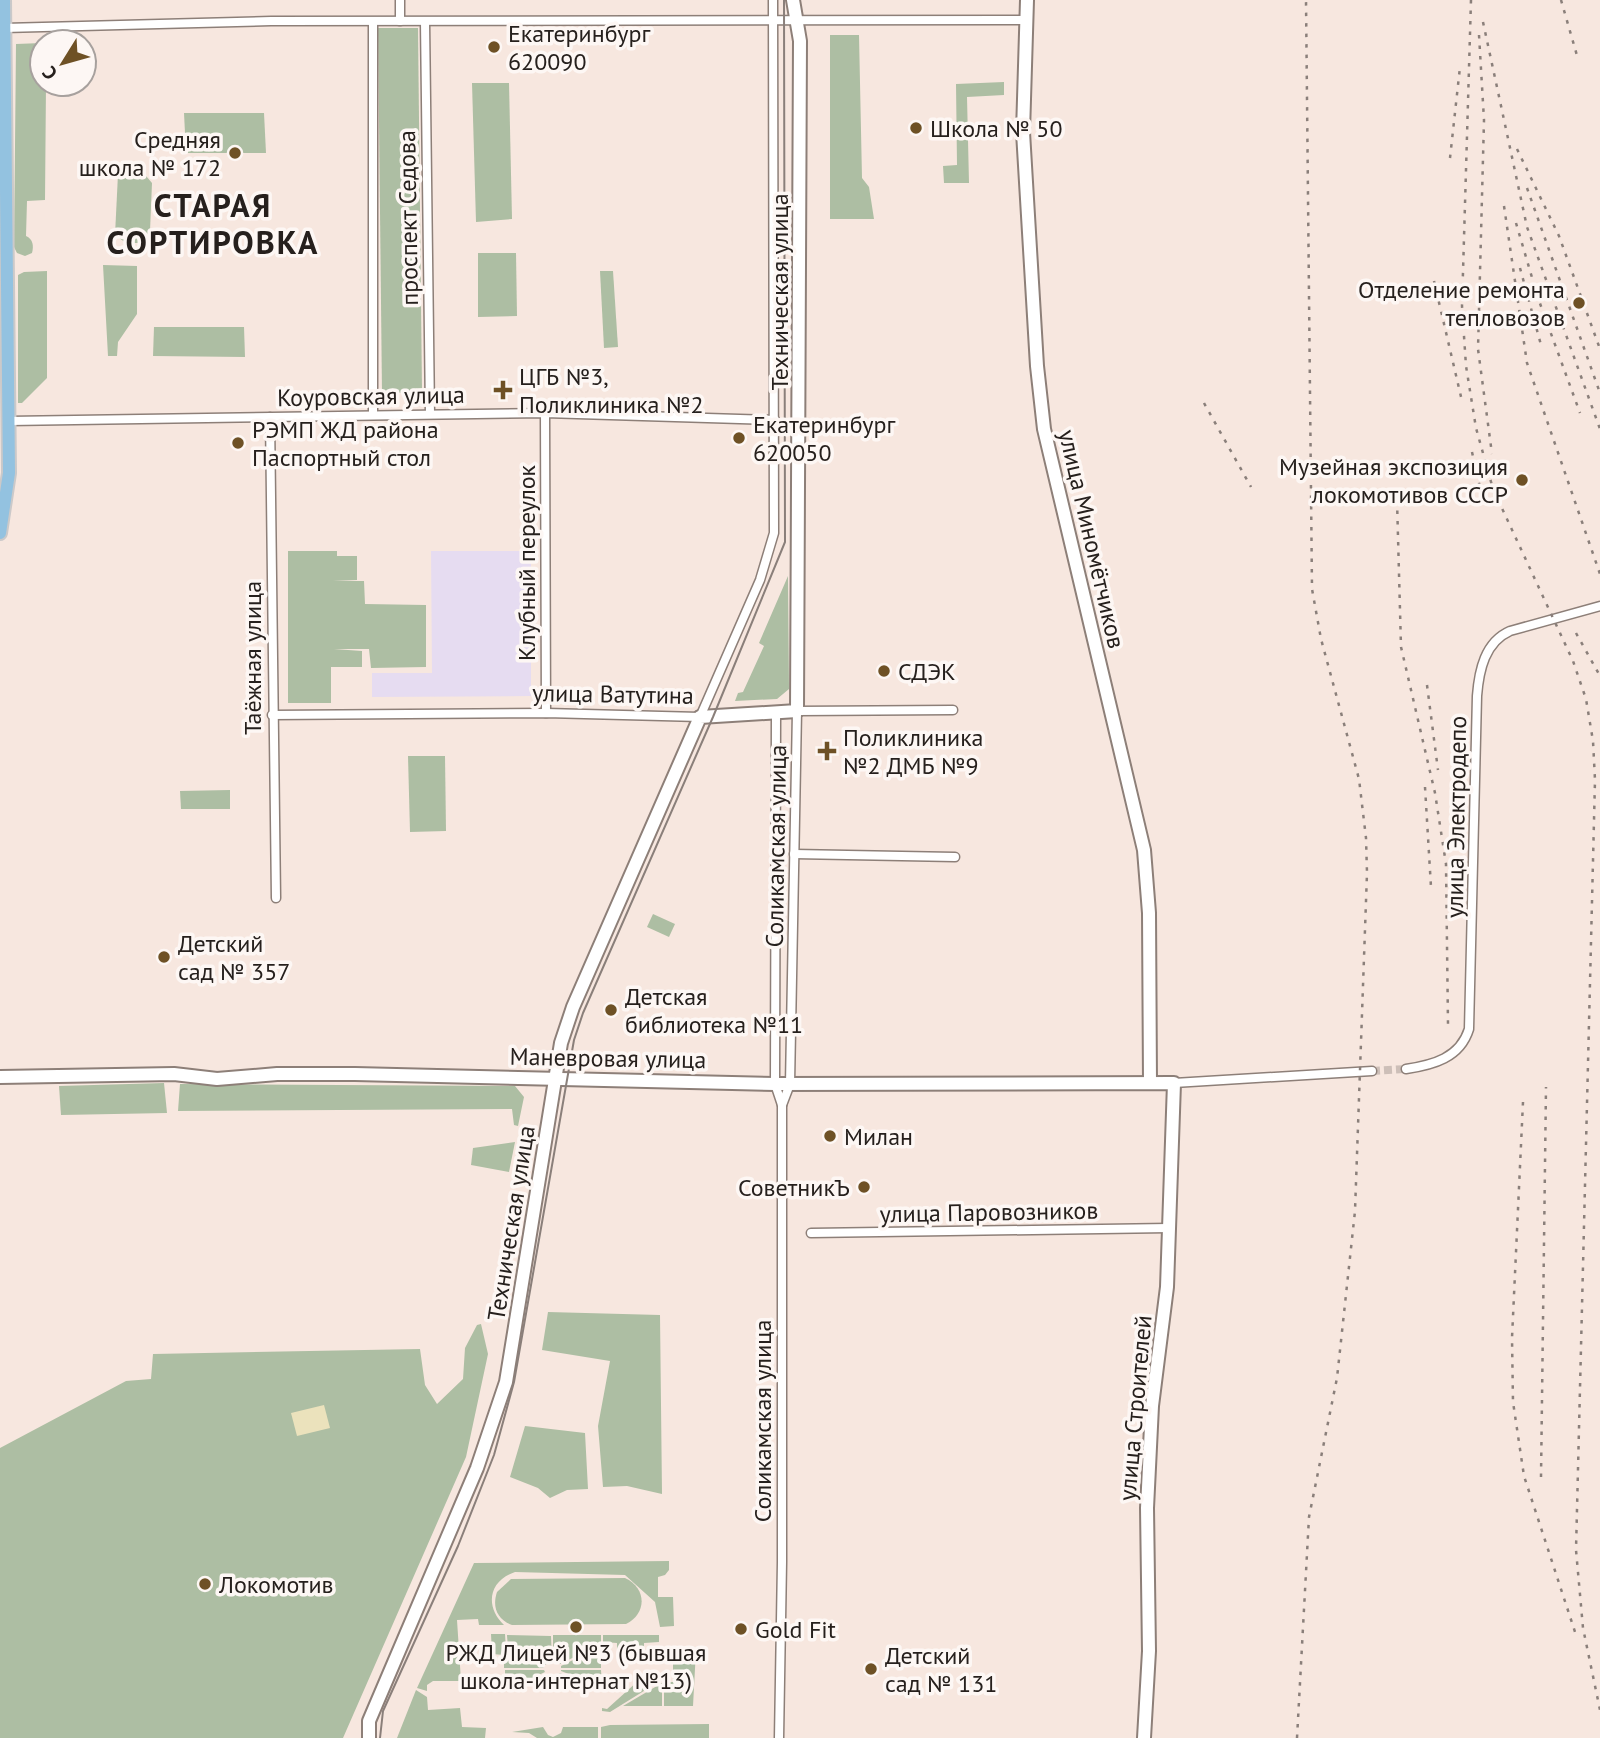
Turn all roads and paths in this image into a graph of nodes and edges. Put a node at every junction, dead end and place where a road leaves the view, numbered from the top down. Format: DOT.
graph roads {
  1 [pos="4,0"];
  2 [pos="400,0"];
  3 [pos="773,0"];
  4 [pos="793,0"];
  5 [pos="1027,0"];
  6 [pos="1025,20"];
  7 [pos="400,21"];
  8 [pos="425,22"];
  9 [pos="774,22"];
  10 [pos="373,23"];
  11 [pos="796,23"];
  12 [pos="4,28"];
  13 [pos="545,413"];
  14 [pos="430,414"];
  15 [pos="373,415"];
  16 [pos="270,417"];
  17 [pos="775,419"];
  18 [pos="9,421"];
  19 [pos="0,533"];
  20 [pos="1600,606"];
  21 [pos="953,710"];
  22 [pos="797,712"];
  23 [pos="546,713"];
  24 [pos="776,713"];
  25 [pos="272,715"];
  26 [pos="700,718"];
  27 [pos="794,854"];
  28 [pos="955,857"];
  29 [pos="276,898"];
  30 [pos="1406,1069"];
  31 [pos="1372,1071"];
  32 [pos="0,1077"];
  33 [pos="556,1077"];
  34 [pos="1150,1082"];
  35 [pos="1174,1083"];
  36 [pos="775,1084"];
  37 [pos="790,1084"];
  38 [pos="782,1105"];
  39 [pos="1169,1228"];
  40 [pos="811,1233"];
  41 [pos="369,1738"];
  42 [pos="779,1738"];
  43 [pos="1144,1738"];
  1 -- 12 [label="main road"];
  2 -- 7 [label="street"];
  3 -- 9 [label="street"];
  4 -- 11 [label="street, Техническая улица"];
  5 -- 6 [label="street, улица Миномётчиков"];
  6 -- 11 [label="street"];
  6 -- 34 [label="street, улица Миномётчиков"];
  7 -- 8 [label="street"];
  7 -- 10 [label="street"];
  8 -- 9 [label="street"];
  8 -- 14 [label="street, проспект Седова"];
  9 -- 11 [label="street"];
  9 -- 17 [label="street"];
  10 -- 12 [label="street"];
  10 -- 15 [label="street, проспект Седова"];
  11 -- 22 [label="street, Техническая улица"];
  12 -- 18 [label="main road"];
  13 -- 14 [label="street, Коуровская улица"];
  13 -- 17 [label="street, Коуровская улица"];
  13 -- 23 [label="street, Клубный переулок"];
  14 -- 15 [label="street, Коуровская улица"];
  15 -- 16 [label="street, Коуровская улица"];
  16 -- 18 [label="street, Коуровская улица"];
  16 -- 25 [label="street, Таёжная улица"];
  17 -- 26 [label="street"];
  18 -- 19 [label="main road"];
  20 -- 30 [label="street, улица Электродепо"];
  21 -- 22 [label="street, улица Ватутина"];
  22 -- 24 [label="street, улица Ватутина"];
  22 -- 27 [label="street, Соликамская улица"];
  23 -- 25 [label="street, улица Ватутина"];
  23 -- 26 [label="street, улица Ватутина"];
  24 -- 26 [label="street, улица Ватутина"];
  24 -- 36 [label="street, Соликамская улица"];
  25 -- 29 [label="street, Таёжная улица"];
  26 -- 33 [label="street, Техническая улица"];
  27 -- 28 [label="street"];
  27 -- 37 [label="street, Соликамская улица"];
  31 -- 35 [label="street, Маневровая улица"];
  32 -- 33 [label="street, Маневровая улица"];
  33 -- 36 [label="street, Маневровая улица"];
  33 -- 41 [label="street, Техническая улица"];
  34 -- 35 [label="street, Маневровая улица"];
  34 -- 37 [label="street, Маневровая улица"];
  35 -- 39 [label="street, улица Строителей"];
  36 -- 37 [label="street, Маневровая улица"];
  36 -- 38 [label="street, Соликамская улица"];
  37 -- 38 [label="street, Соликамская улица"];
  38 -- 42 [label="street, Соликамская улица"];
  39 -- 40 [label="street, улица Паровозников"];
  39 -- 43 [label="street, улица Строителей"];
}
